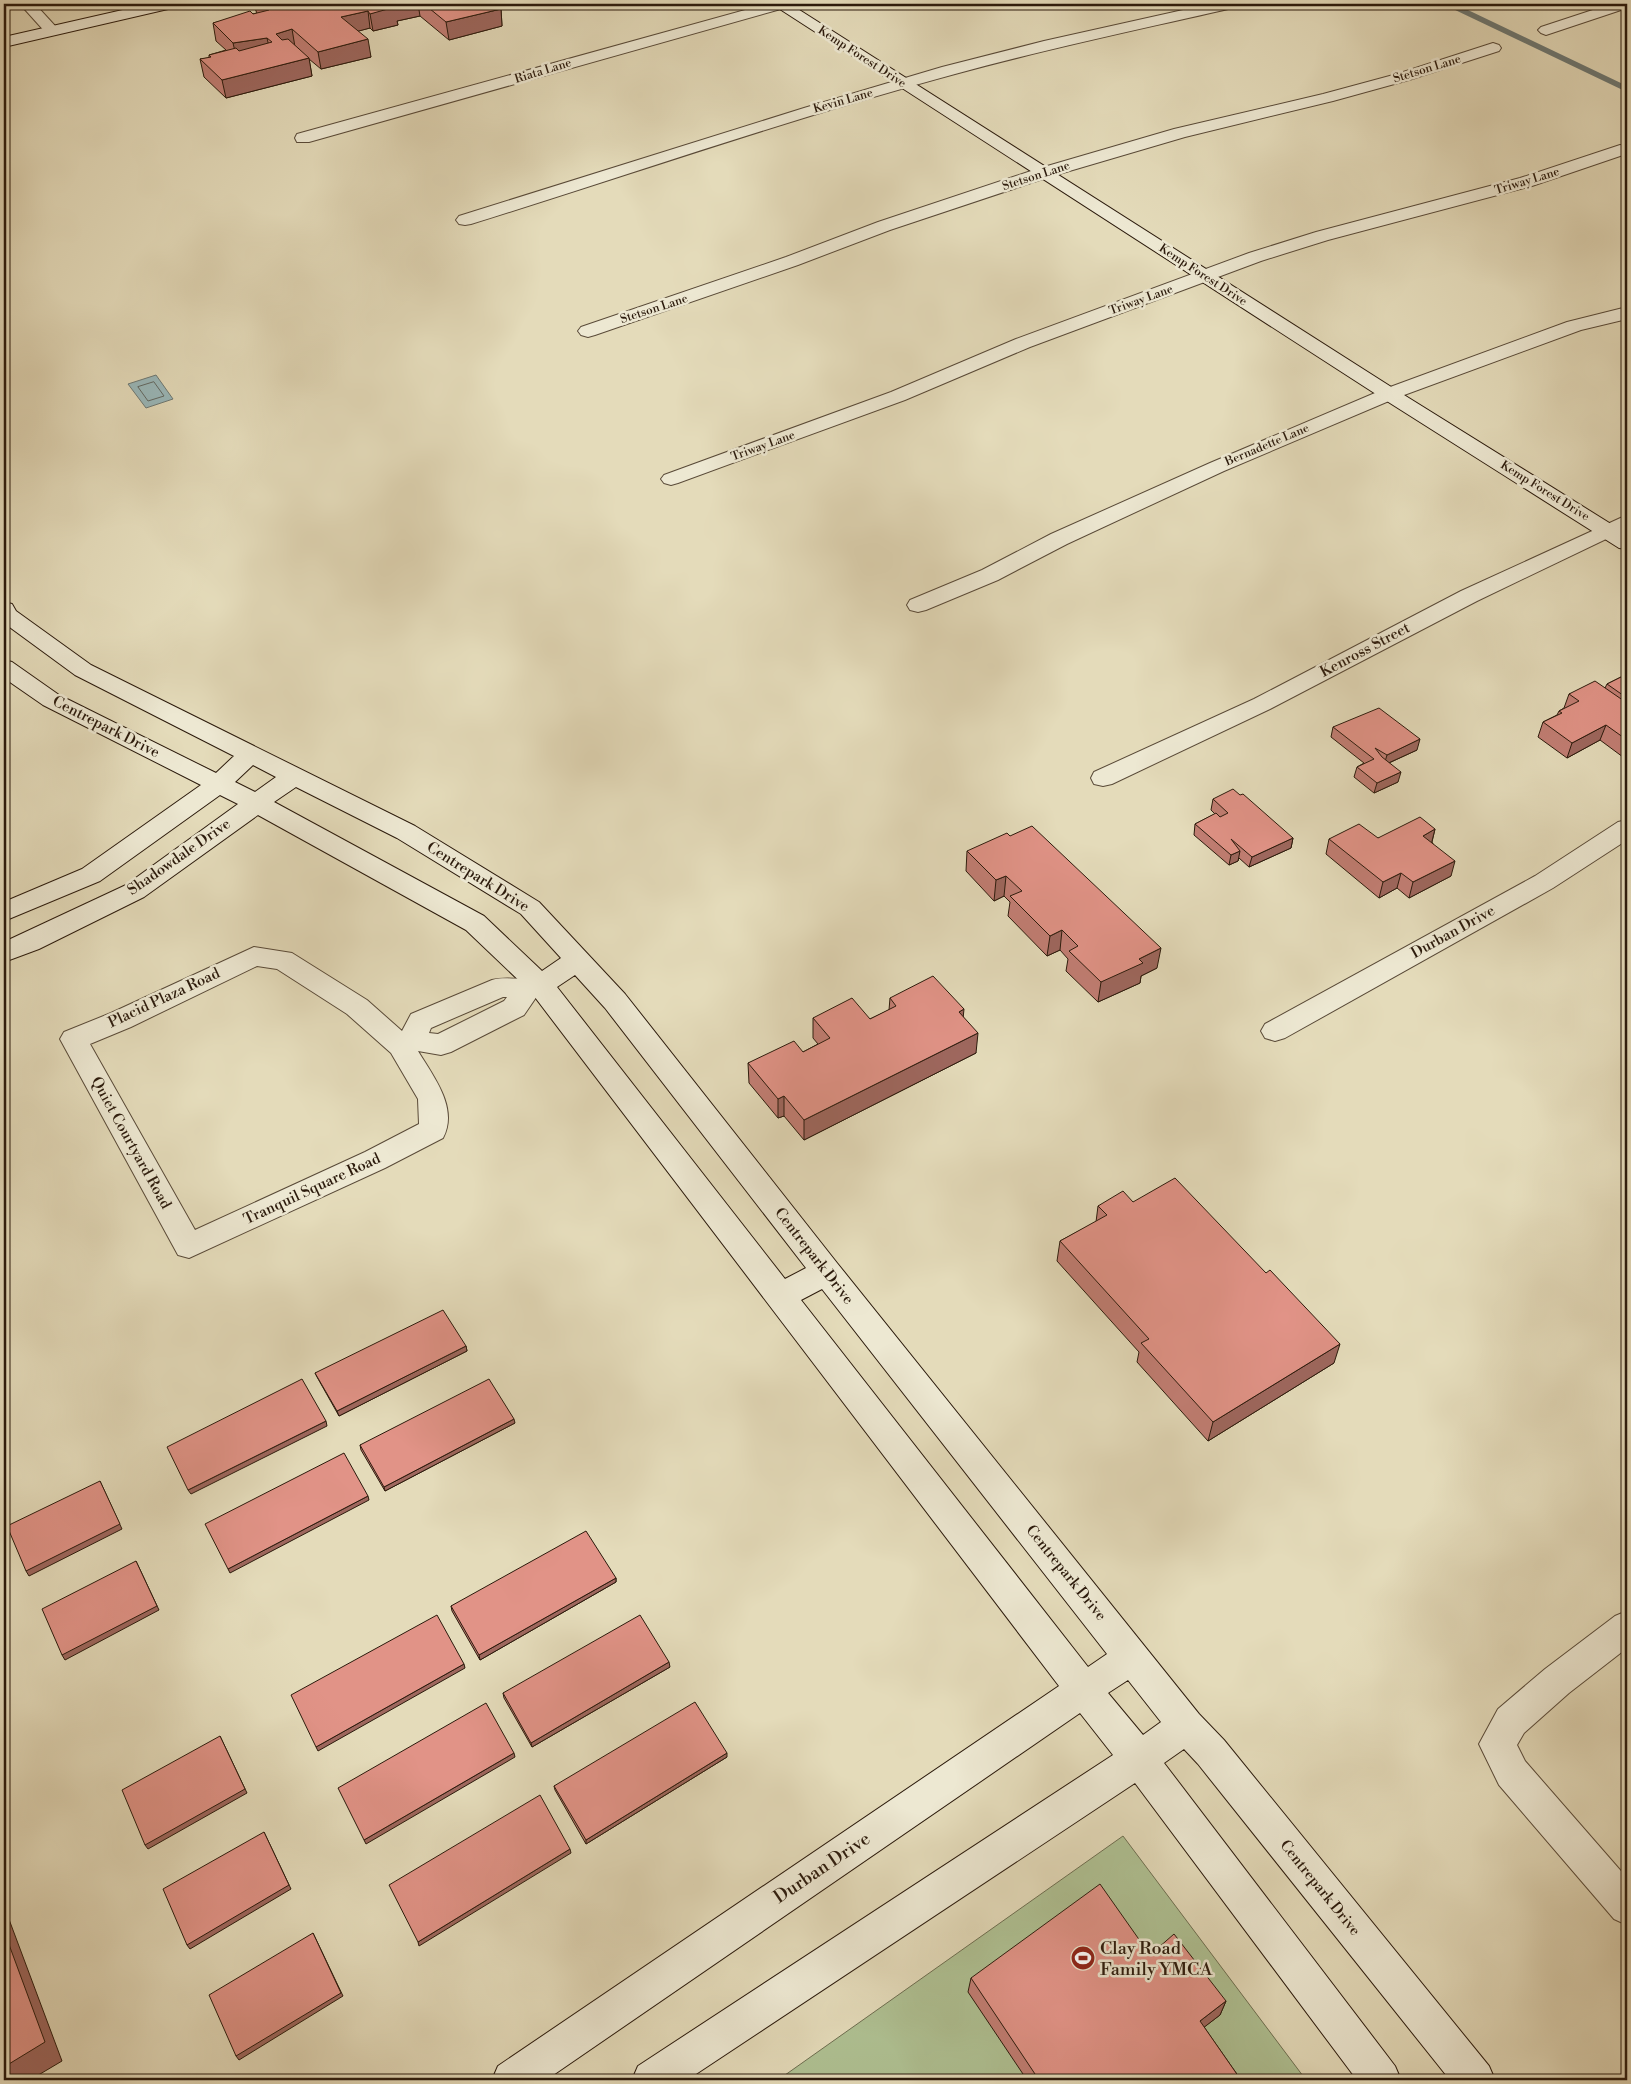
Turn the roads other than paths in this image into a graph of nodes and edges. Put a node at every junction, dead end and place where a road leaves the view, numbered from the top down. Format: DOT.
graph roads {
  1 [pos="168,4"];
  2 [pos="781,4"];
  3 [pos="1228,4"];
  4 [pos="1625,4"];
  5 [pos="32,9"];
  6 [pos="56,10"];
  7 [pos="20,18"];
  8 [pos="1546,30"];
  9 [pos="52,31"];
  10 [pos="4,42"];
  11 [pos="1493,48"];
  12 [pos="903,84"];
  13 [pos="303,138"];
  14 [pos="1620,150"];
  15 [pos="1043,173"];
  16 [pos="465,220"];
  17 [pos="1205,276"];
  18 [pos="1627,312"];
  19 [pos="588,331"];
  20 [pos="1389,394"];
  21 [pos="671,480"];
  22 [pos="1627,521"];
  23 [pos="1606,530"];
  24 [pos="1627,543"];
  25 [pos="918,605"];
  26 [pos="10,623"];
  27 [pos="4,667"];
  28 [pos="250,754"];
  29 [pos="294,776"];
  30 [pos="1102,778"];
  31 [pos="219,784"];
  32 [pos="256,803"];
  33 [pos="1627,828"];
  34 [pos="4,912"];
  35 [pos="4,953"];
  36 [pos="578,960"];
  37 [pos="534,987"];
  38 [pos="1275,1031"];
  39 [pos="74,1039"];
  40 [pos="407,1043"];
  41 [pos="189,1246"];
  42 [pos="826,1272"];
  43 [pos="780,1296"];
  44 [pos="1627,1627"];
  45 [pos="1132,1657"];
  46 [pos="1083,1689"];
  47 [pos="1186,1726"];
  48 [pos="1139,1759"];
  49 [pos="1627,1906"];
  50 [pos="512,2080"];
  51 [pos="652,2080"];
  52 [pos="1381,2080"];
  53 [pos="1475,2080"];
  1 -- 9 [label="street"];
  2 -- 12 [label="street, Kemp Forest Drive"];
  2 -- 13 [label="street, Riata Lane"];
  3 -- 12 [label="street, Kevin Lane"];
  4 -- 8 [label="street"];
  5 -- 6 [label="street"];
  5 -- 7 [label="street"];
  5 -- 9 [label="street"];
  9 -- 10 [label="street"];
  11 -- 15 [label="street, Stetson Lane"];
  12 -- 15 [label="street, Kemp Forest Drive"];
  12 -- 16 [label="street, Kevin Lane"];
  14 -- 17 [label="street, Triway Lane"];
  15 -- 17 [label="street, Kemp Forest Drive"];
  15 -- 19 [label="street, Stetson Lane"];
  17 -- 20 [label="street, Kemp Forest Drive"];
  17 -- 21 [label="street, Triway Lane"];
  18 -- 20 [label="street, Bernadette Lane"];
  20 -- 23 [label="street, Kemp Forest Drive"];
  20 -- 25 [label="street, Bernadette Lane"];
  22 -- 23 [label="street, Kenross Street"];
  23 -- 24 [label="street, Kemp Forest Drive"];
  23 -- 30 [label="street, Kenross Street"];
  26 -- 28 [label="street, Centrepark Drive"];
  27 -- 31 [label="street, Centrepark Drive"];
  28 -- 29 [label="street, Centrepark Drive"];
  28 -- 31 [label="street"];
  29 -- 32 [label="street, Shadowdale Drive"];
  29 -- 36 [label="street, Centrepark Drive"];
  31 -- 32 [label="street, Centrepark Drive"];
  31 -- 34 [label="street"];
  32 -- 35 [label="street, Shadowdale Drive"];
  32 -- 37 [label="street, Centrepark Drive"];
  33 -- 38 [label="street, Durban Drive"];
  36 -- 37 [label="street"];
  36 -- 42 [label="street, Centrepark Drive"];
  37 -- 40 [label="street"];
  37 -- 43 [label="street, Centrepark Drive"];
  39 -- 40 [label="street, Placid Plaza Road"];
  39 -- 41 [label="street, Quiet Courtyard Road"];
  40 -- 41 [label="street, Tranquil Square Road"];
  42 -- 43 [label="street"];
  42 -- 45 [label="street, Centrepark Drive"];
  43 -- 46 [label="street, Centrepark Drive"];
  44 -- 49 [label="street"];
  45 -- 46 [label="street, Durban Drive"];
  45 -- 47 [label="street, Centrepark Drive"];
  46 -- 48 [label="street, Centrepark Drive"];
  46 -- 50 [label="street, Durban Drive"];
  47 -- 48 [label="street"];
  47 -- 53 [label="street, Centrepark Drive"];
  48 -- 51 [label="street"];
  48 -- 52 [label="street, Centrepark Drive"];
}
